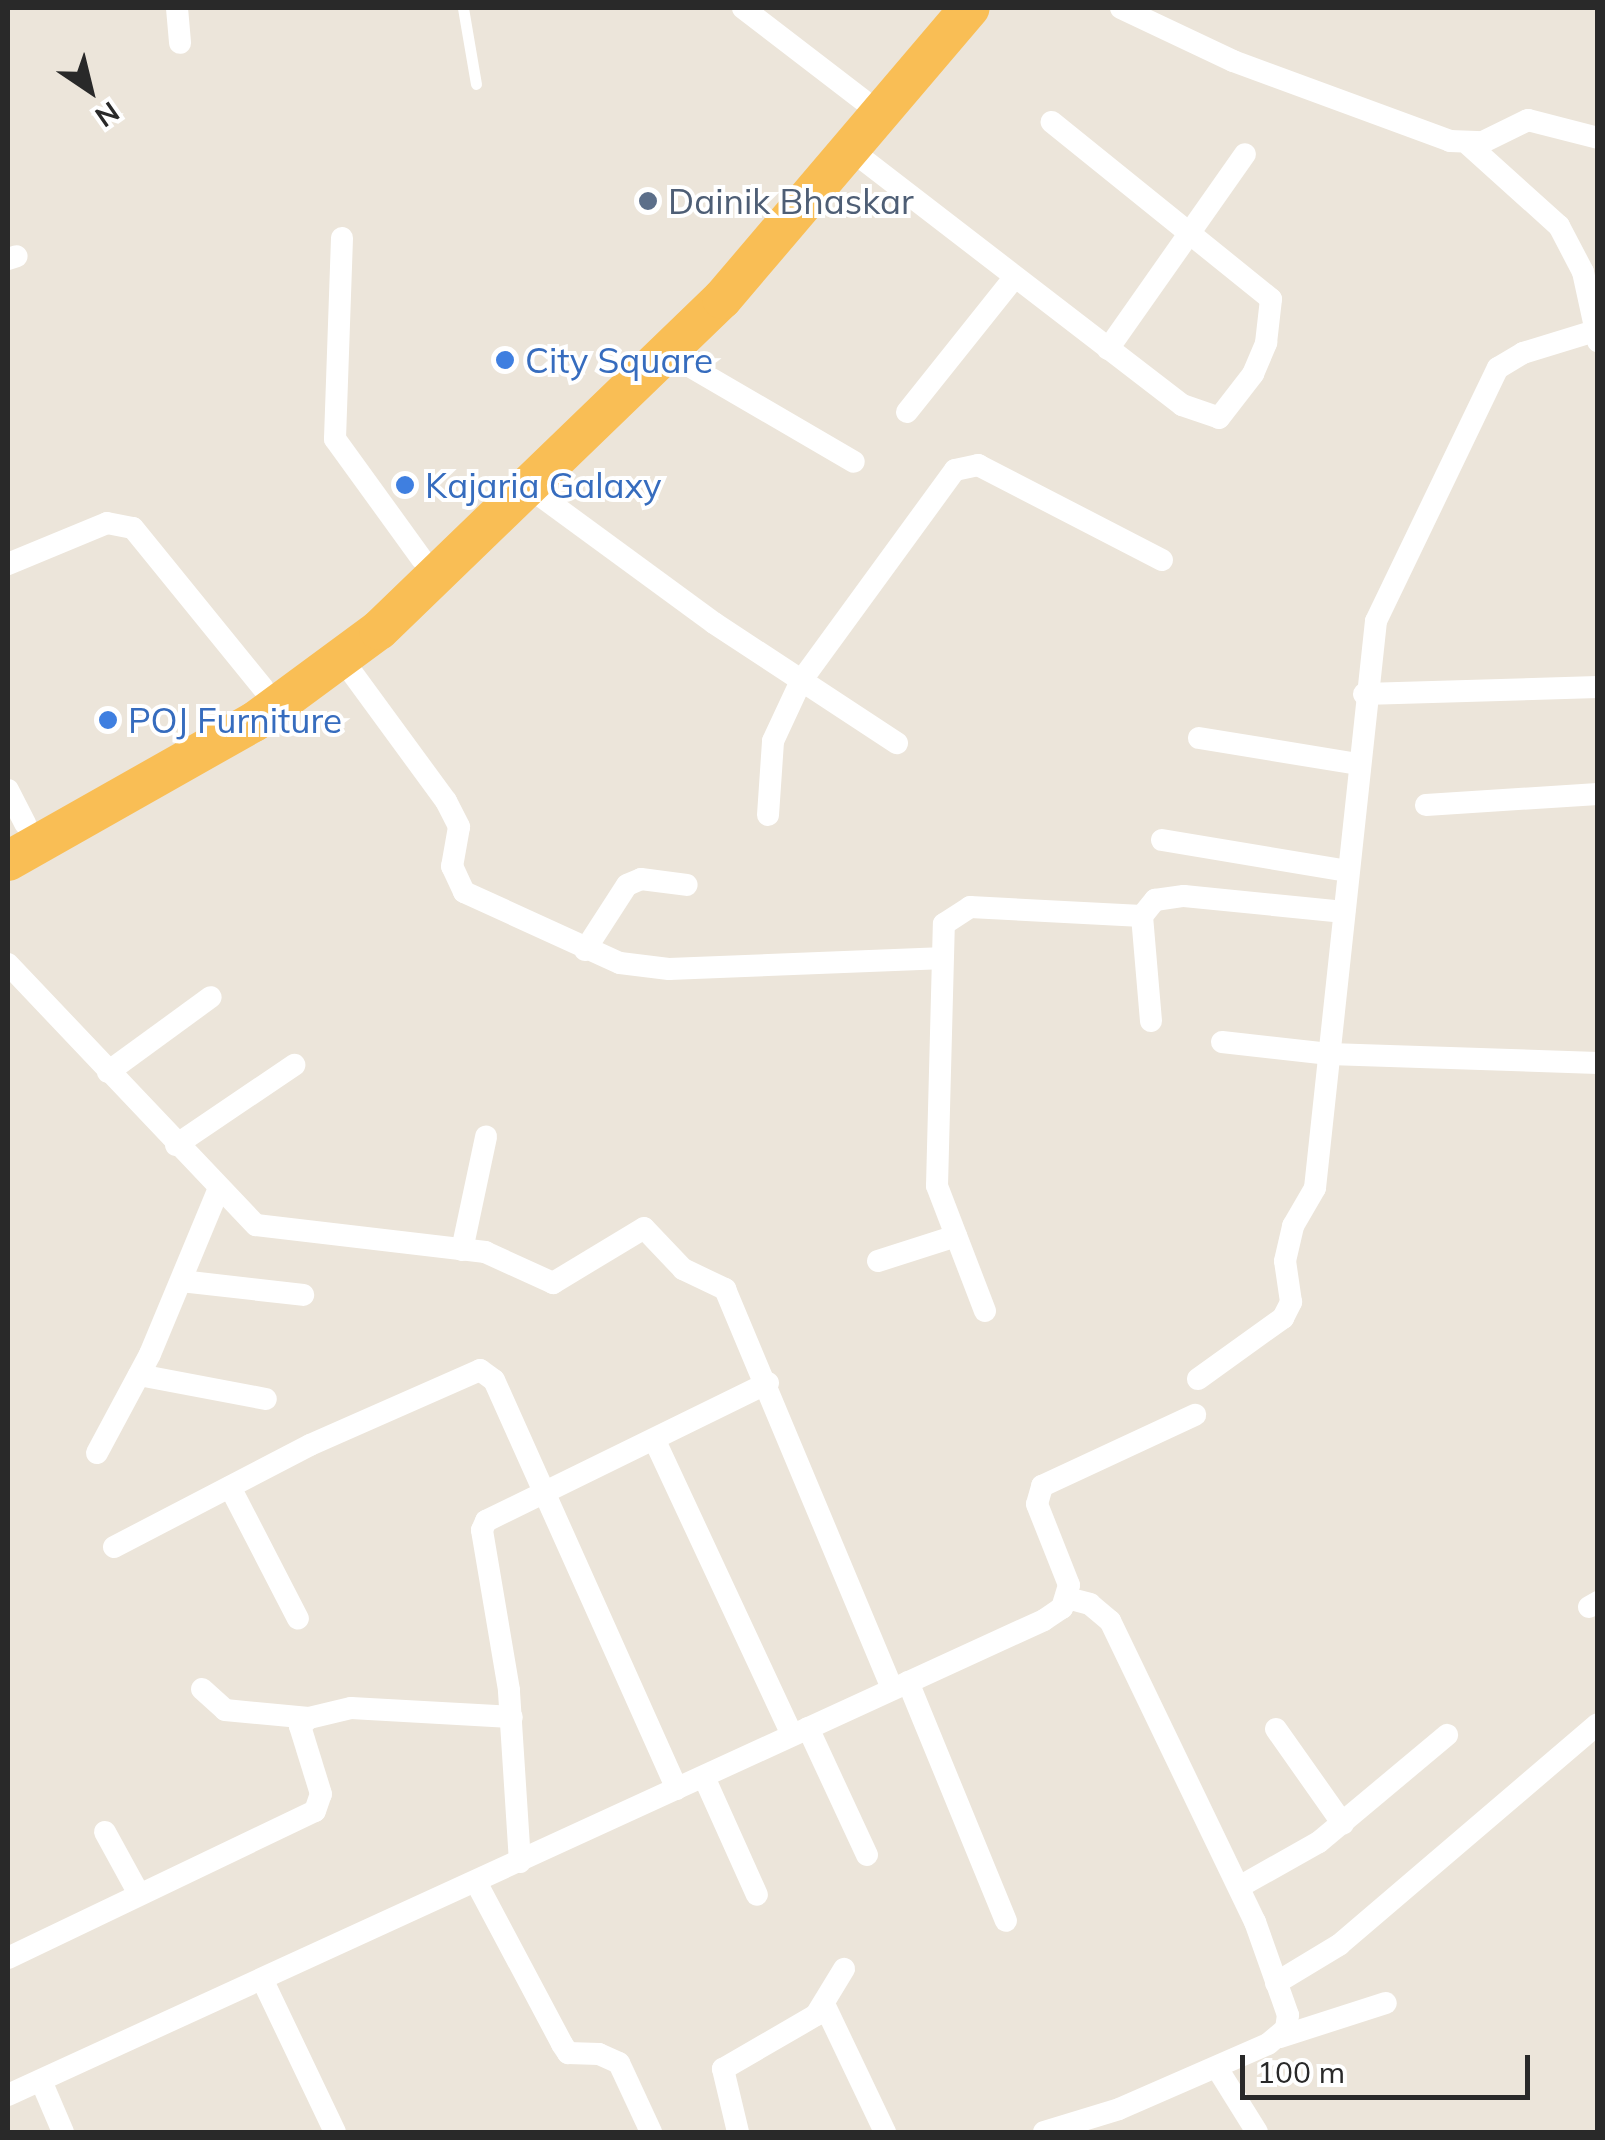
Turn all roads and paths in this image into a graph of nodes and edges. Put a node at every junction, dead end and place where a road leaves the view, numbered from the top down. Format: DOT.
graph roads {
  1 [pos="177,8"];
  2 [pos="463,8"];
  3 [pos="743,8"];
  4 [pos="940,8"];
  5 [pos="970,8"];
  6 [pos="1121,8"];
  7 [pos="180,42"];
  8 [pos="476,84"];
  9 [pos="862,100"];
  10 [pos="1052,122"];
  11 [pos="1598,138"];
  12 [pos="1469,145"];
  13 [pos="851,150"];
  14 [pos="1245,154"];
  15 [pos="1193,234"];
  16 [pos="342,238"];
  17 [pos="1014,278"];
  18 [pos="1596,336"];
  19 [pos="1108,349"];
  20 [pos="667,353"];
  21 [pos="907,412"];
  22 [pos="854,462"];
  23 [pos="527,486"];
  24 [pos="421,558"];
  25 [pos="1162,560"];
  26 [pos="8,564"];
  27 [pos="342,659"];
  28 [pos="800,681"];
  29 [pos="1598,687"];
  30 [pos="263,688"];
  31 [pos="1364,694"];
  32 [pos="1199,738"];
  33 [pos="897,743"];
  34 [pos="1358,764"];
  35 [pos="1598,794"];
  36 [pos="1426,805"];
  37 [pos="768,815"];
  38 [pos="13,816"];
  39 [pos="1162,840"];
  40 [pos="8,861"];
  41 [pos="1348,871"];
  42 [pos="687,885"];
  43 [pos="1344,912"];
  44 [pos="1142,916"];
  45 [pos="585,950"];
  46 [pos="939,958"];
  47 [pos="8,964"];
  48 [pos="211,997"];
  49 [pos="1151,1021"];
  50 [pos="1222,1042"];
  51 [pos="1329,1054"];
  52 [pos="1598,1063"];
  53 [pos="294,1064"];
  54 [pos="108,1072"];
  55 [pos="486,1138"];
  56 [pos="176,1145"];
  57 [pos="218,1191"];
  58 [pos="956,1236"];
  59 [pos="462,1250"];
  60 [pos="878,1262"];
  61 [pos="181,1280"];
  62 [pos="303,1295"];
  63 [pos="985,1311"];
  64 [pos="139,1375"];
  65 [pos="1198,1379"];
  66 [pos="768,1384"];
  67 [pos="266,1399"];
  68 [pos="1194,1415"];
  69 [pos="655,1441"];
  70 [pos="97,1453"];
  71 [pos="230,1487"];
  72 [pos="544,1495"];
  73 [pos="114,1546"];
  74 [pos="1068,1598"];
  75 [pos="298,1619"];
  76 [pos="900,1686"];
  77 [pos="202,1689"];
  78 [pos="512,1716"];
  79 [pos="309,1718"];
  80 [pos="1598,1724"];
  81 [pos="1276,1729"];
  82 [pos="800,1732"];
  83 [pos="1446,1735"];
  84 [pos="704,1776"];
  85 [pos="678,1789"];
  86 [pos="1343,1824"];
  87 [pos="106,1832"];
  88 [pos="867,1855"];
  89 [pos="520,1862"];
  90 [pos="476,1882"];
  91 [pos="1238,1886"];
  92 [pos="139,1894"];
  93 [pos="757,1896"];
  94 [pos="1006,1921"];
  95 [pos="8,1958"];
  96 [pos="844,1969"];
  97 [pos="262,1981"];
  98 [pos="1276,1983"];
  99 [pos="824,2004"];
  100 [pos="1386,2004"];
  101 [pos="1280,2037"];
  102 [pos="1217,2068"];
  103 [pos="42,2082"];
  104 [pos="8,2095"];
  105 [pos="63,2132"];
  106 [pos="335,2132"];
  107 [pos="651,2132"];
  108 [pos="738,2132"];
  109 [pos="885,2132"];
  110 [pos="1044,2132"];
  111 [pos="1257,2132"];
  1 -- 7 [label="street"];
  2 -- 8 [label="lane"];
  3 -- 9 [label="street"];
  4 -- 9 [label="highway"];
  5 -- 13 [label="highway"];
  6 -- 12 [label="street"];
  9 -- 24 [label="highway"];
  10 -- 15 [label="street"];
  11 -- 12 [label="street"];
  12 -- 18 [label="street"];
  13 -- 17 [label="street"];
  13 -- 20 [label="highway"];
  14 -- 15 [label="street"];
  15 -- 19 [label="street"];
  15 -- 19 [label="street"];
  16 -- 24 [label="street"];
  17 -- 19 [label="street"];
  17 -- 21 [label="street"];
  18 -- 31 [label="street"];
  20 -- 22 [label="street"];
  20 -- 23 [label="highway"];
  23 -- 27 [label="highway"];
  23 -- 28 [label="street"];
  24 -- 30 [label="highway"];
  25 -- 28 [label="street"];
  26 -- 30 [label="street"];
  27 -- 40 [label="highway"];
  27 -- 45 [label="street"];
  28 -- 33 [label="street"];
  28 -- 37 [label="street"];
  29 -- 31 [label="street"];
  30 -- 38 [label="highway"];
  31 -- 34 [label="street"];
  32 -- 34 [label="street"];
  34 -- 41 [label="street"];
  35 -- 36 [label="street"];
  39 -- 41 [label="street"];
  41 -- 43 [label="street"];
  42 -- 45 [label="street"];
  43 -- 44 [label="street"];
  43 -- 51 [label="street"];
  44 -- 46 [label="street"];
  44 -- 49 [label="street"];
  45 -- 46 [label="street"];
  46 -- 58 [label="street"];
  47 -- 54 [label="street"];
  48 -- 54 [label="street"];
  50 -- 51 [label="street"];
  51 -- 52 [label="street"];
  51 -- 65 [label="street"];
  53 -- 56 [label="street"];
  54 -- 56 [label="street"];
  55 -- 59 [label="street"];
  56 -- 57 [label="street"];
  57 -- 59 [label="street"];
  57 -- 61 [label="street"];
  58 -- 60 [label="street"];
  58 -- 63 [label="street"];
  59 -- 66 [label="street"];
  61 -- 62 [label="street"];
  61 -- 64 [label="street"];
  64 -- 67 [label="street"];
  64 -- 70 [label="street"];
  66 -- 69 [label="street"];
  66 -- 76 [label="street"];
  68 -- 74 [label="street"];
  69 -- 72 [label="street"];
  69 -- 82 [label="street"];
  71 -- 72 [label="street"];
  71 -- 73 [label="street"];
  71 -- 75 [label="street"];
  72 -- 78 [label="street"];
  72 -- 85 [label="street"];
  74 -- 76 [label="street"];
  74 -- 91 [label="street"];
  76 -- 82 [label="street"];
  76 -- 94 [label="street"];
  77 -- 79 [label="street"];
  78 -- 79 [label="street"];
  78 -- 89 [label="street"];
  79 -- 92 [label="street"];
  80 -- 98 [label="street"];
  81 -- 86 [label="street"];
  82 -- 84 [label="street"];
  82 -- 88 [label="street"];
  83 -- 86 [label="street"];
  84 -- 85 [label="street"];
  84 -- 93 [label="street"];
  85 -- 89 [label="street"];
  86 -- 91 [label="street"];
  87 -- 92 [label="street"];
  89 -- 90 [label="street"];
  90 -- 97 [label="street"];
  90 -- 107 [label="street"];
  91 -- 98 [label="street"];
  92 -- 95 [label="street"];
  96 -- 99 [label="street"];
  97 -- 103 [label="street"];
  97 -- 106 [label="street"];
  98 -- 101 [label="street"];
  99 -- 108 [label="street"];
  99 -- 109 [label="street"];
  100 -- 101 [label="street"];
  101 -- 102 [label="street"];
  102 -- 110 [label="street"];
  102 -- 111 [label="street"];
  103 -- 104 [label="street"];
  103 -- 105 [label="street"];
}
